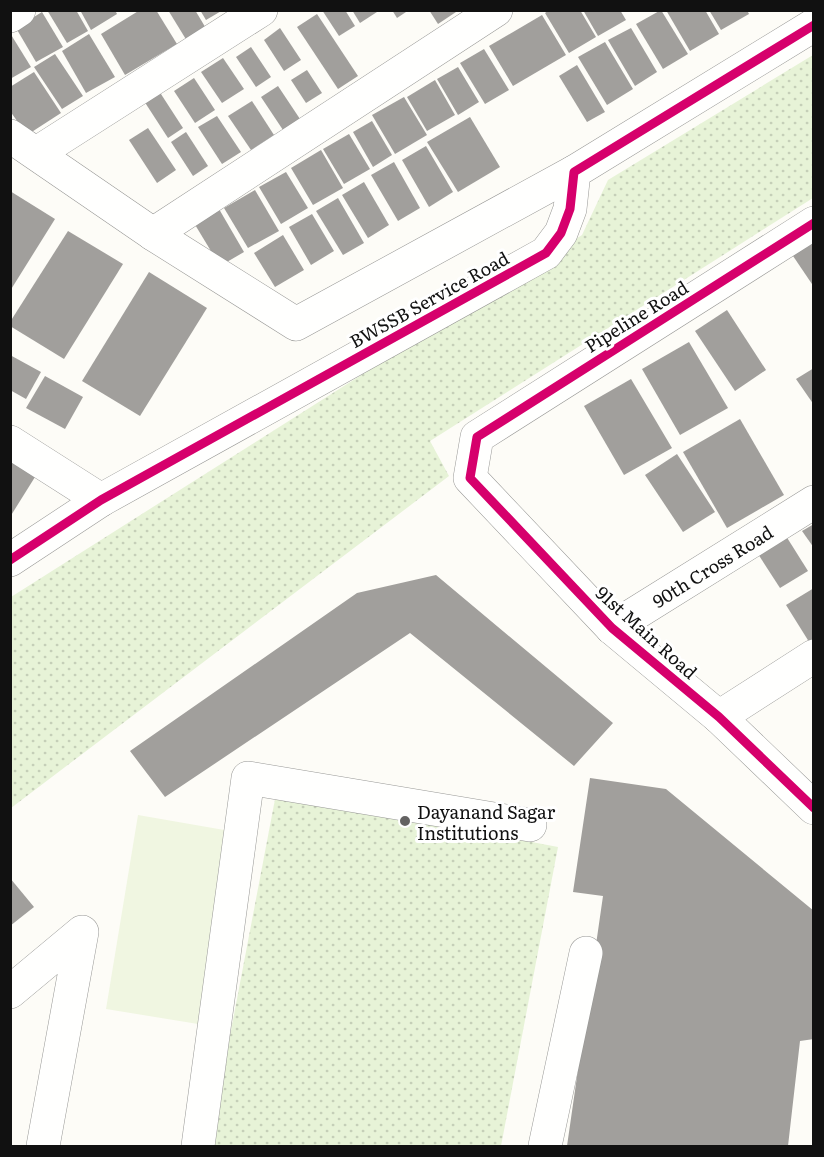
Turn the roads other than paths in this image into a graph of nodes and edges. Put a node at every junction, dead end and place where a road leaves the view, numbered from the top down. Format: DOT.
graph roads {
  1 [pos="19,10"];
  2 [pos="261,10"];
  3 [pos="496,10"];
  4 [pos="10,16"];
  5 [pos="813,25"];
  6 [pos="24,145"];
  7 [pos="574,172"];
  8 [pos="813,224"];
  9 [pos="153,234"];
  10 [pos="477,437"];
  11 [pos="10,442"];
  12 [pos="101,500"];
  13 [pos="813,502"];
  14 [pos="10,560"];
  15 [pos="612,628"];
  16 [pos="813,656"];
  17 [pos="719,717"];
  18 [pos="813,808"];
  19 [pos="530,825"];
  20 [pos="586,953"];
  21 [pos="10,992"];
  22 [pos="43,1146"];
  23 [pos="198,1146"];
  24 [pos="545,1146"];
  1 -- 4 [label="street"];
  2 -- 6 [label="street"];
  3 -- 9 [label="street"];
  5 -- 7 [label="street"];
  6 -- 9 [label="street"];
  7 -- 9 [label="street"];
  7 -- 12 [label="street, BWSSB Service Road"];
  8 -- 10 [label="street, Pipeline Road"];
  10 -- 15 [label="street, 91st Main Road"];
  11 -- 12 [label="street"];
  12 -- 14 [label="street, BWSSB Service Road"];
  13 -- 15 [label="street, 90th Cross Road"];
  15 -- 17 [label="street, 91st Main Road"];
  16 -- 17 [label="street"];
  17 -- 18 [label="street, 91st Main Road"];
  19 -- 23 [label="street"];
  20 -- 24 [label="street"];
  21 -- 22 [label="street"];
}
